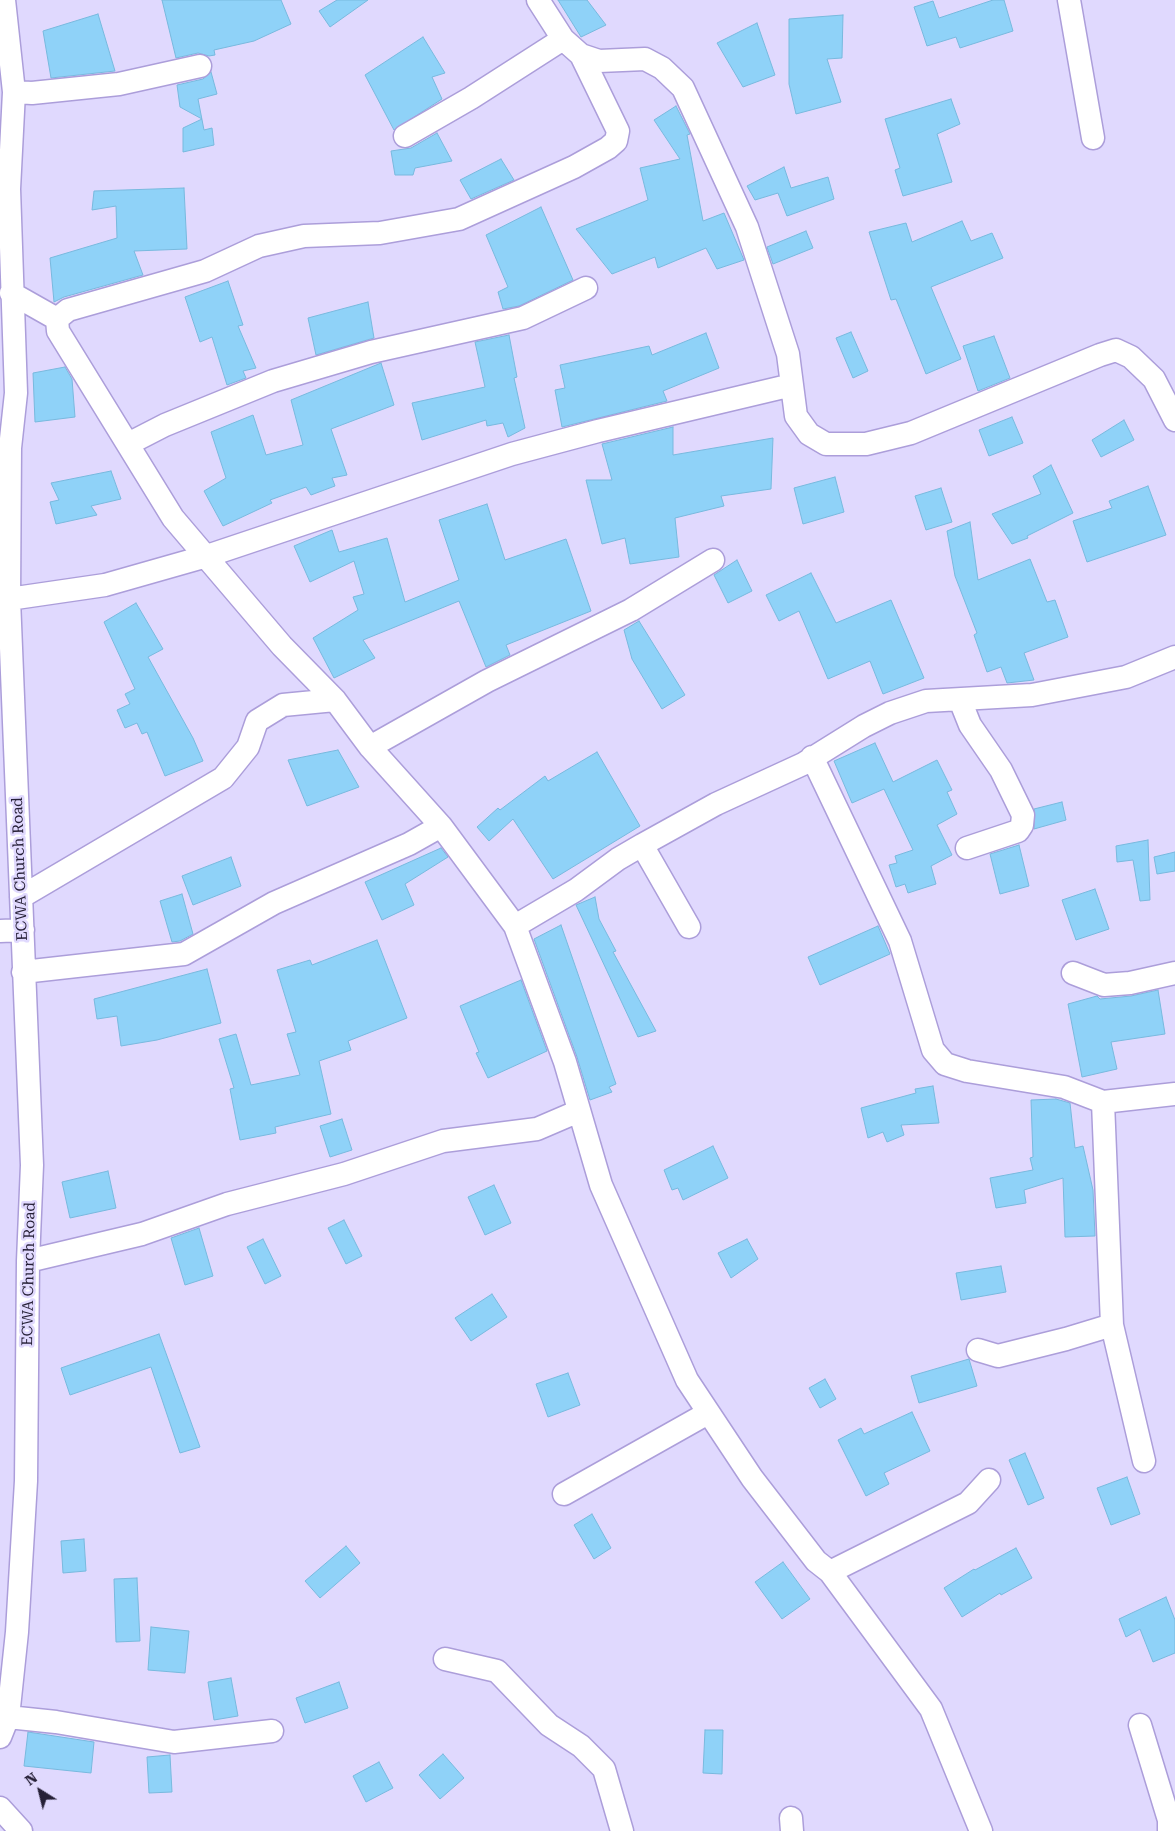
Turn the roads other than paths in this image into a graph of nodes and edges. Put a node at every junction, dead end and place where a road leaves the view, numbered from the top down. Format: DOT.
graph roads {
  1 [pos="4,0"];
  2 [pos="538,0"];
  3 [pos="1068,0"];
  4 [pos="563,39"];
  5 [pos="581,55"];
  6 [pos="200,66"];
  7 [pos="14,92"];
  8 [pos="405,136"];
  9 [pos="1093,138"];
  10 [pos="586,288"];
  11 [pos="11,293"];
  12 [pos="57,319"];
  13 [pos="792,385"];
  14 [pos="1175,420"];
  15 [pos="128,444"];
  16 [pos="5,447"];
  17 [pos="207,556"];
  18 [pos="713,560"];
  19 [pos="9,599"];
  20 [pos="1175,657"];
  21 [pos="335,700"];
  22 [pos="960,700"];
  23 [pos="370,747"];
  24 [pos="812,757"];
  25 [pos="441,826"];
  26 [pos="642,845"];
  27 [pos="968,848"];
  28 [pos="21,897"];
  29 [pos="515,926"];
  30 [pos="689,927"];
  31 [pos="22,930"];
  32 [pos="0,931"];
  33 [pos="23,972"];
  34 [pos="1073,973"];
  35 [pos="1175,973"];
  36 [pos="1175,1094"];
  37 [pos="1103,1102"];
  38 [pos="579,1111"];
  39 [pos="28,1261"];
  40 [pos="1112,1325"];
  41 [pos="978,1350"];
  42 [pos="708,1413"];
  43 [pos="1144,1461"];
  44 [pos="989,1480"];
  45 [pos="564,1494"];
  46 [pos="830,1572"];
  47 [pos="445,1659"];
  48 [pos="1140,1725"];
  49 [pos="4,1727"];
  50 [pos="272,1731"];
  51 [pos="0,1808"];
  52 [pos="21,1831"];
  53 [pos="622,1831"];
  54 [pos="981,1831"];
  55 [pos="1169,1831"];
  1 -- 7 [label="street, ECWA Church Road"];
  2 -- 4 [label="street"];
  3 -- 9 [label="street"];
  4 -- 5 [label="street"];
  4 -- 8 [label="street"];
  5 -- 12 [label="street"];
  5 -- 13 [label="street"];
  6 -- 7 [label="street"];
  7 -- 11 [label="street, ECWA Church Road"];
  10 -- 15 [label="street"];
  11 -- 12 [label="street"];
  11 -- 16 [label="street, ECWA Church Road"];
  12 -- 15 [label="street"];
  13 -- 14 [label="street"];
  13 -- 17 [label="street"];
  15 -- 17 [label="street"];
  16 -- 19 [label="street, ECWA Church Road"];
  17 -- 19 [label="street"];
  17 -- 21 [label="street"];
  18 -- 23 [label="street"];
  19 -- 28 [label="street, ECWA Church Road"];
  20 -- 22 [label="street"];
  21 -- 23 [label="street"];
  21 -- 28 [label="street"];
  22 -- 24 [label="street"];
  22 -- 27 [label="street"];
  23 -- 25 [label="street"];
  24 -- 26 [label="street"];
  24 -- 37 [label="street"];
  25 -- 29 [label="street"];
  25 -- 33 [label="street"];
  26 -- 29 [label="street"];
  26 -- 30 [label="street"];
  28 -- 31 [label="street, ECWA Church Road"];
  29 -- 38 [label="street"];
  31 -- 32 [label="street"];
  31 -- 33 [label="street, ECWA Church Road"];
  33 -- 39 [label="street, ECWA Church Road"];
  34 -- 35 [label="street"];
  36 -- 37 [label="street"];
  37 -- 40 [label="street"];
  38 -- 39 [label="street"];
  38 -- 42 [label="street"];
  39 -- 49 [label="street, ECWA Church Road"];
  40 -- 41 [label="street"];
  40 -- 43 [label="street"];
  42 -- 45 [label="street"];
  42 -- 46 [label="street"];
  44 -- 46 [label="street"];
  46 -- 54 [label="street"];
  47 -- 53 [label="street"];
  48 -- 55 [label="street"];
  49 -- 50 [label="street"];
  51 -- 52 [label="street"];
}
